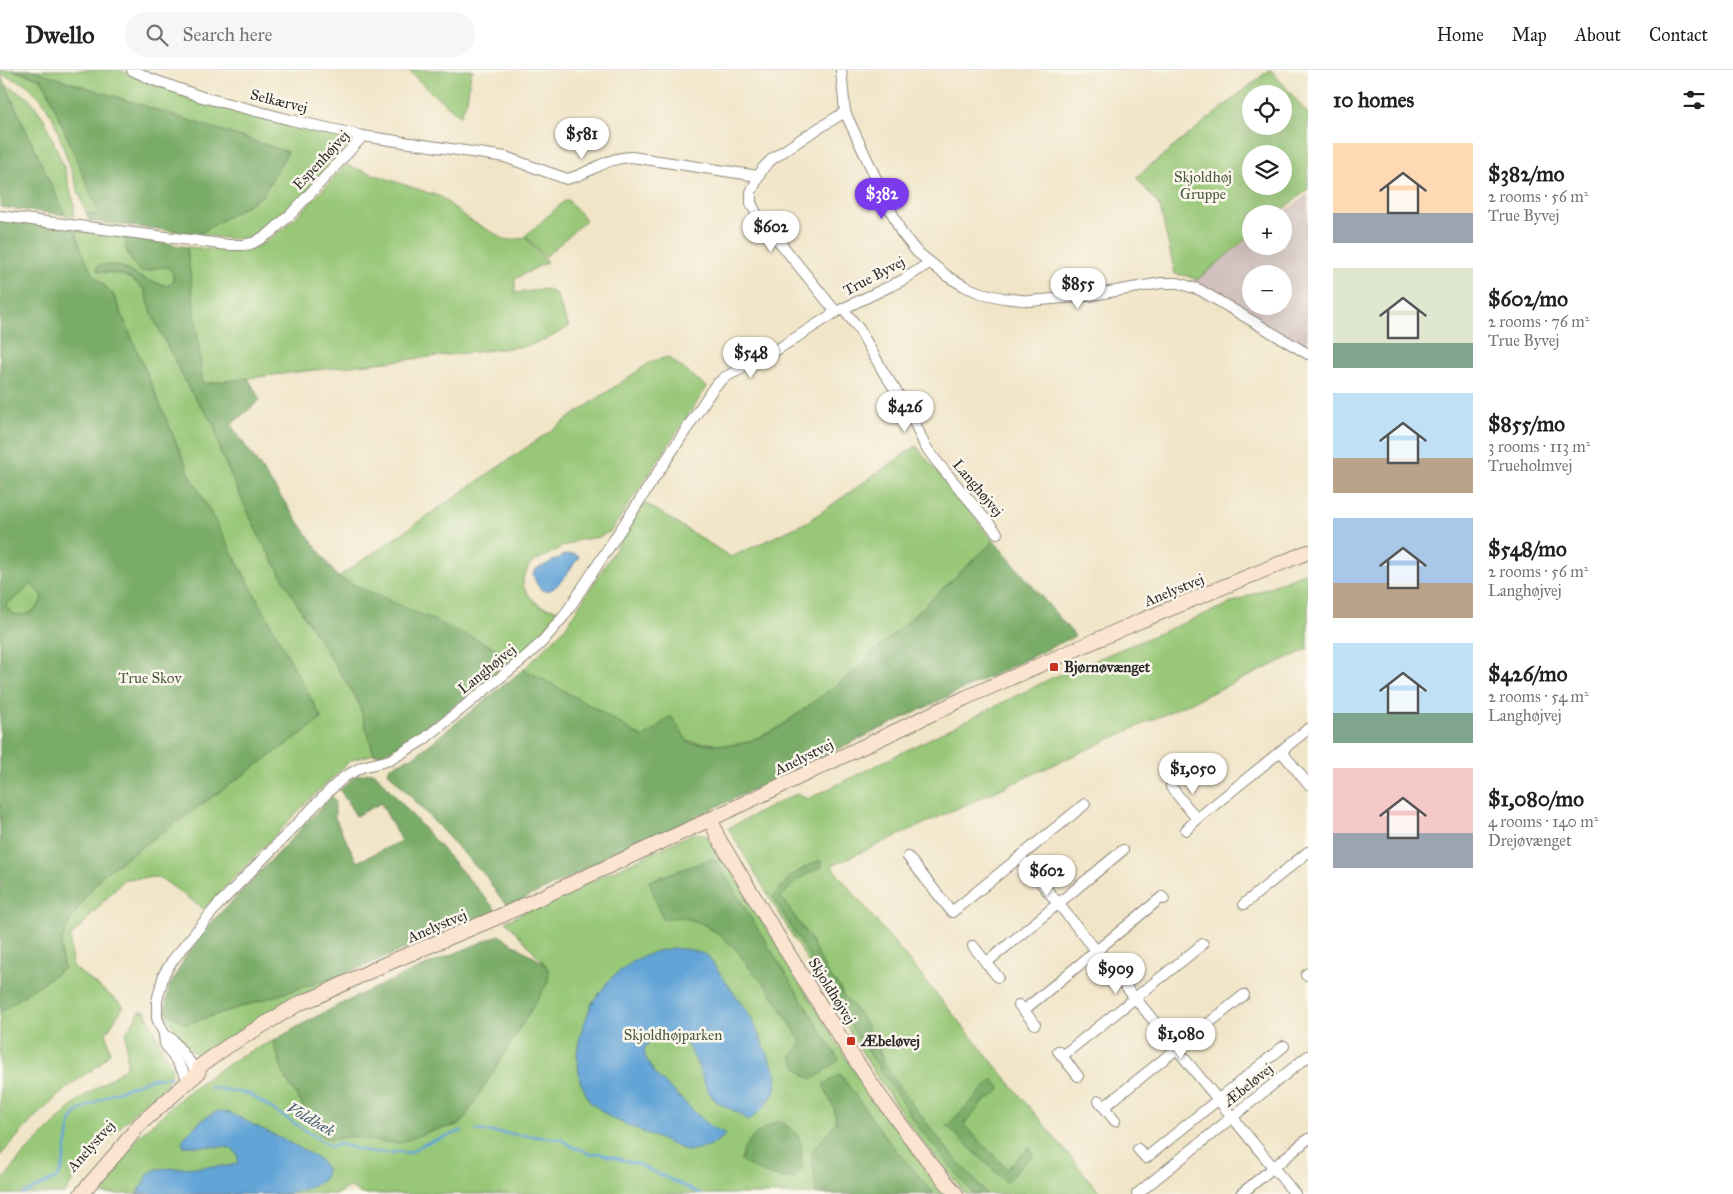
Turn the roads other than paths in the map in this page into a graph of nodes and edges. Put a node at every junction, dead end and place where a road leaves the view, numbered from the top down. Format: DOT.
graph roads {
  1 [pos="132,70"];
  2 [pos="841,70"];
  3 [pos="845,112"];
  4 [pos="363,136"];
  5 [pos="758,176"];
  6 [pos="0,216"];
  7 [pos="929,263"];
  8 [pos="840,310"];
  9 [pos="1308,354"];
  10 [pos="997,533"];
  11 [pos="1308,552"];
  12 [pos="1308,729"];
  13 [pos="1281,751"];
  14 [pos="1308,784"];
  15 [pos="1171,787"];
  16 [pos="1086,804"];
  17 [pos="711,819"];
  18 [pos="1197,819"];
  19 [pos="1186,830"];
  20 [pos="1123,850"];
  21 [pos="1308,852"];
  22 [pos="908,857"];
  23 [pos="1020,858"];
  24 [pos="1164,899"];
  25 [pos="1058,904"];
  26 [pos="1244,904"];
  27 [pos="1203,944"];
  28 [pos="973,946"];
  29 [pos="1097,951"];
  30 [pos="986,963"];
  31 [pos="998,976"];
  32 [pos="1244,994"];
  33 [pos="1134,998"];
  34 [pos="1035,1024"];
  35 [pos="1284,1046"];
  36 [pos="1176,1048"];
  37 [pos="1308,1056"];
  38 [pos="194,1076"];
  39 [pos="1078,1076"];
  40 [pos="1218,1100"];
  41 [pos="1232,1117"];
  42 [pos="1115,1121"];
  43 [pos="138,1124"];
  44 [pos="1308,1139"];
  45 [pos="1138,1149"];
  46 [pos="1273,1168"];
  47 [pos="71,1194"];
  48 [pos="81,1194"];
  49 [pos="956,1194"];
  50 [pos="1137,1194"];
  51 [pos="1241,1194"];
  52 [pos="1295,1194"];
  1 -- 4 [label="street, Selkærvej"];
  2 -- 3 [label="street, True Byvej"];
  3 -- 5 [label="street, True Byvej"];
  3 -- 7 [label="street, True Byvej"];
  4 -- 5 [label="street, Espenhøjvej"];
  4 -- 6 [label="street, Espenhøjvej"];
  5 -- 8 [label="street, True Byvej"];
  7 -- 8 [label="street, True Byvej"];
  7 -- 9 [label="street, True Byvej"];
  8 -- 10 [label="street, Langhøjvej"];
  8 -- 38 [label="street, Langhøjvej"];
  11 -- 17 [label="street, Anelystvej"];
  12 -- 13 [label="street"];
  13 -- 14 [label="street"];
  13 -- 18 [label="street"];
  15 -- 18 [label="street"];
  16 -- 23 [label="street"];
  17 -- 38 [label="street, Anelystvej"];
  17 -- 49 [label="street, Skjoldhøjvej"];
  18 -- 19 [label="street"];
  20 -- 25 [label="street"];
  21 -- 26 [label="street"];
  22 -- 23 [label="street"];
  23 -- 25 [label="street"];
  24 -- 29 [label="street"];
  25 -- 29 [label="street"];
  25 -- 30 [label="street"];
  27 -- 33 [label="street"];
  28 -- 30 [label="street"];
  29 -- 33 [label="street"];
  29 -- 34 [label="street"];
  30 -- 31 [label="street"];
  32 -- 36 [label="street"];
  33 -- 36 [label="street"];
  33 -- 39 [label="street"];
  35 -- 40 [label="street"];
  36 -- 40 [label="street"];
  36 -- 42 [label="street"];
  37 -- 41 [label="street, Æbeløvej"];
  38 -- 43 [label="street, Anelystvej"];
  40 -- 41 [label="street"];
  40 -- 45 [label="street"];
  41 -- 46 [label="street"];
  41 -- 50 [label="street, Æbeløvej"];
  43 -- 47 [label="street, Anelystvej"];
  43 -- 48 [label="street, Anelystvej"];
  44 -- 46 [label="street"];
  46 -- 51 [label="street"];
  46 -- 52 [label="street"];
}
